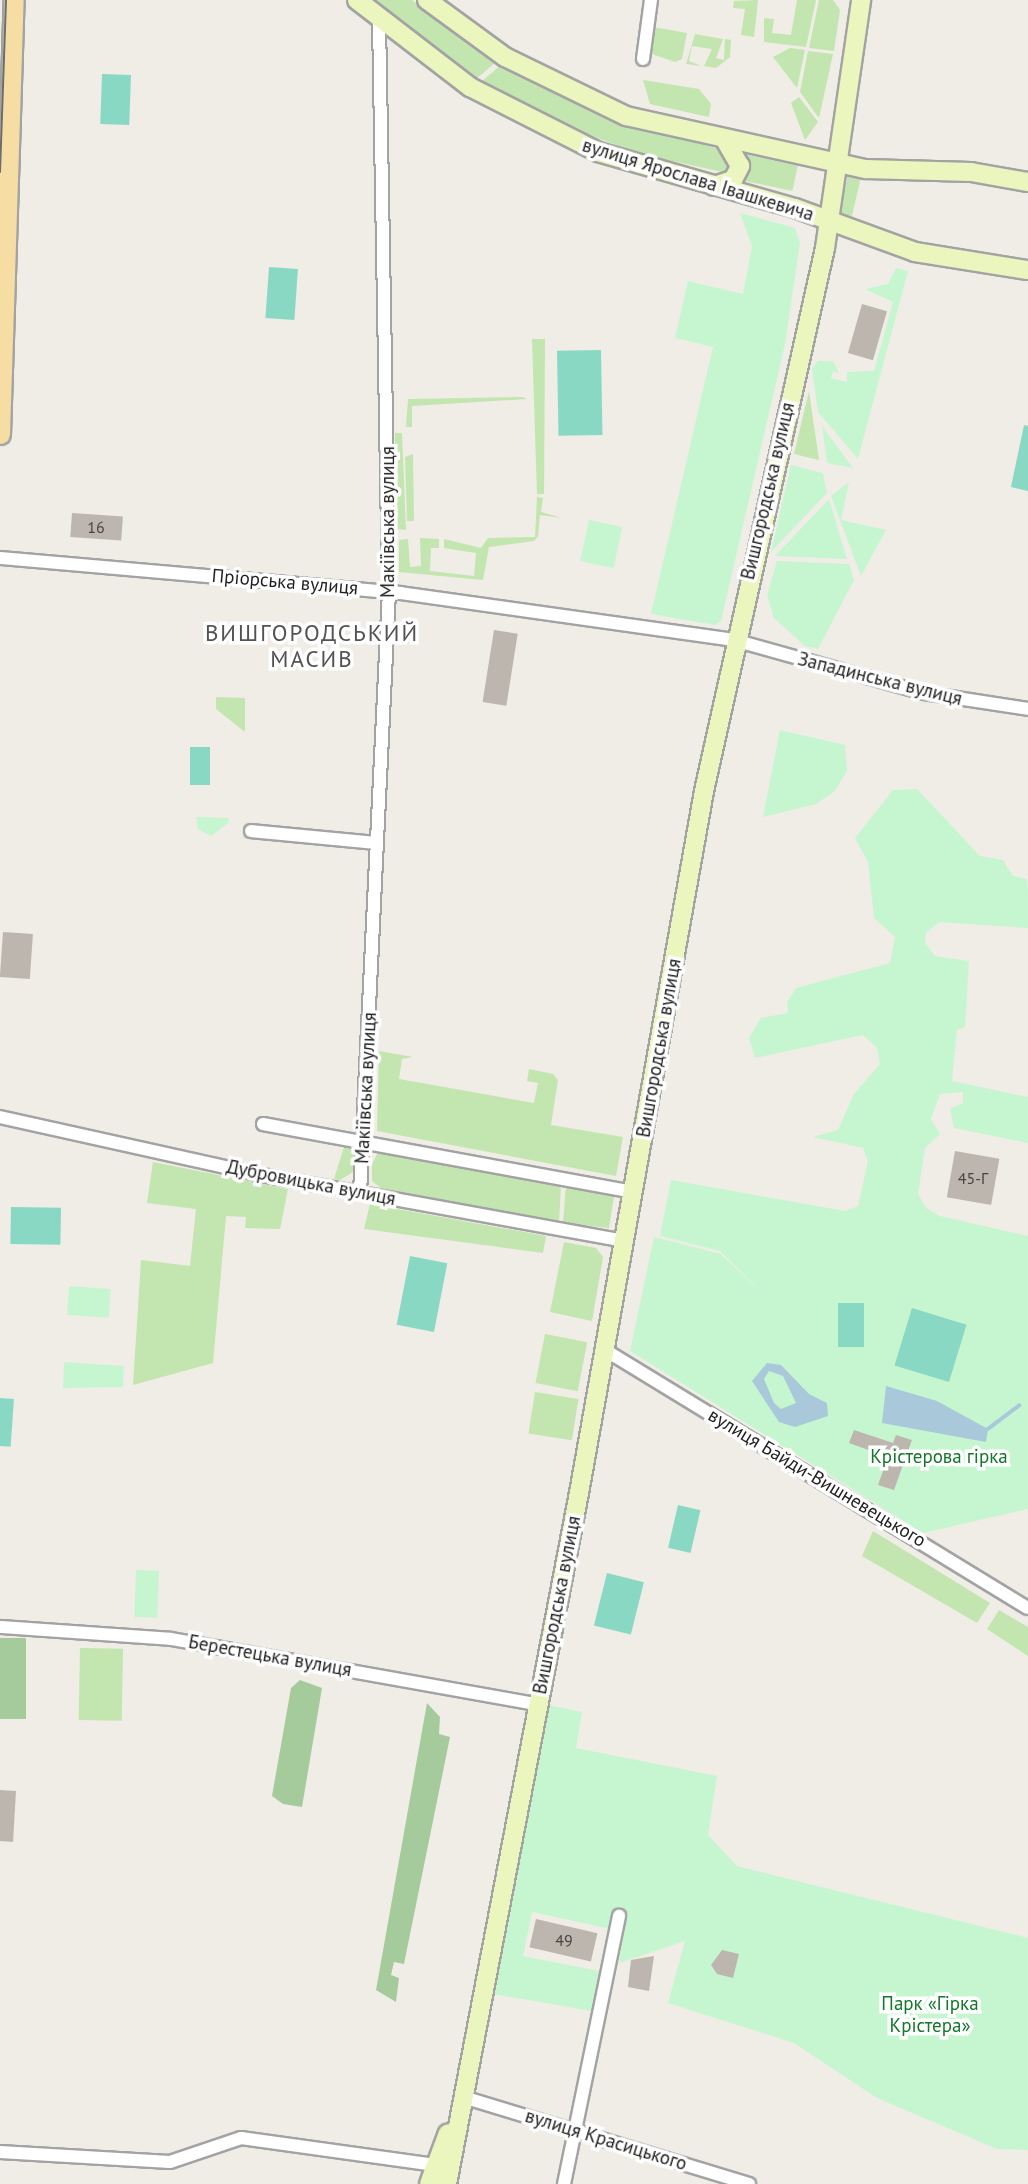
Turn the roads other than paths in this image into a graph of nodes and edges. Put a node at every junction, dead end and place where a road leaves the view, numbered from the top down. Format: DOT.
graph roads {
  1 [pos="14,0"];
  2 [pos="357,0"];
  3 [pos="427,0"];
  4 [pos="651,0"];
  5 [pos="862,0"];
  6 [pos="379,18"];
  7 [pos="643,59"];
  8 [pos="725,140"];
  9 [pos="838,163"];
  10 [pos="1028,182"];
  11 [pos="714,186"];
  12 [pos="828,222"];
  13 [pos="1028,270"];
  14 [pos="0,434"];
  15 [pos="0,558"];
  16 [pos="389,592"];
  17 [pos="734,640"];
  18 [pos="1028,709"];
  19 [pos="251,831"];
  20 [pos="375,844"];
  21 [pos="0,1117"];
  22 [pos="264,1124"];
  23 [pos="363,1143"];
  24 [pos="633,1192"];
  25 [pos="360,1193"];
  26 [pos="624,1241"];
  27 [pos="605,1350"];
  28 [pos="1028,1608"];
  29 [pos="0,1627"];
  30 [pos="537,1704"];
  31 [pos="619,1916"];
  32 [pos="463,2097"];
  33 [pos="576,2130"];
  34 [pos="0,2152"];
  35 [pos="435,2165"];
  36 [pos="429,2184"];
  37 [pos="447,2184"];
  38 [pos="564,2184"];
  39 [pos="749,2184"];
  1 -- 14 [label="main road"];
  2 -- 6 [label="main road, вулиця Ярослава Івашкевича"];
  3 -- 8 [label="main road, вулиця Ярослава Івашкевича"];
  4 -- 7 [label="street"];
  5 -- 9 [label="main road, Вишгородська вулиця"];
  6 -- 11 [label="main road, вулиця Ярослава Івашкевича"];
  6 -- 16 [label="street, Макіївська вулиця"];
  8 -- 9 [label="main road, вулиця Ярослава Івашкевича"];
  8 -- 11 [label="main road"];
  9 -- 10 [label="main road, вулиця Ярослава Івашкевича"];
  9 -- 12 [label="main road, Вишгородська вулиця"];
  11 -- 12 [label="main road, вулиця Ярослава Івашкевича"];
  12 -- 13 [label="main road, вулиця Ярослава Івашкевича"];
  12 -- 17 [label="main road, Вишгородська вулиця"];
  15 -- 16 [label="street, Пріорська вулиця"];
  16 -- 17 [label="street, Пріорська вулиця"];
  16 -- 20 [label="street, Макіївська вулиця"];
  17 -- 18 [label="street, Западинська вулиця"];
  17 -- 24 [label="main road, Вишгородська вулиця"];
  19 -- 20 [label="street"];
  20 -- 23 [label="street, Макіївська вулиця"];
  21 -- 25 [label="street, Дубровицька вулиця"];
  22 -- 23 [label="street"];
  23 -- 24 [label="street"];
  23 -- 25 [label="street, Макіївська вулиця"];
  24 -- 26 [label="main road, Вишгородська вулиця"];
  25 -- 26 [label="street, Дубровицька вулиця"];
  26 -- 27 [label="main road, Вишгородська вулиця"];
  27 -- 28 [label="street, вулиця Байди-Вишневецького"];
  27 -- 30 [label="main road, Вишгородська вулиця"];
  29 -- 30 [label="street, Берестецька вулиця"];
  30 -- 32 [label="main road, Вишгородська вулиця"];
  31 -- 33 [label="street"];
  32 -- 33 [label="street, вулиця Красицького"];
  32 -- 35 [label="main road, Вишгородська вулиця"];
  32 -- 37 [label="main road, Вишгородська вулиця"];
  33 -- 38 [label="street"];
  33 -- 39 [label="street, вулиця Красицького"];
  34 -- 35 [label="street"];
  35 -- 36 [label="main road, Вишгородська вулиця"];
}
